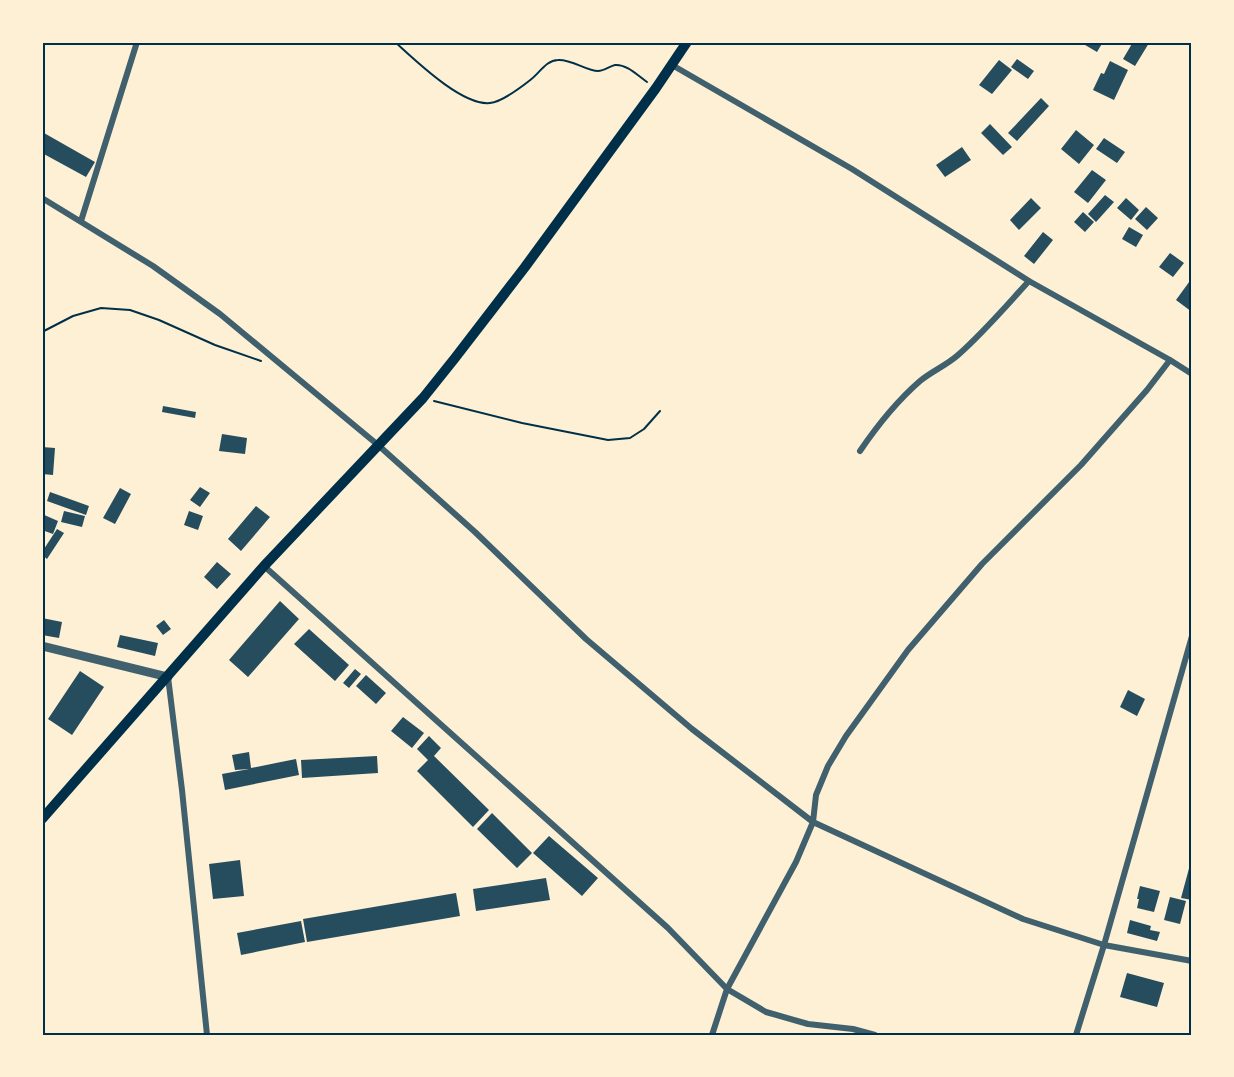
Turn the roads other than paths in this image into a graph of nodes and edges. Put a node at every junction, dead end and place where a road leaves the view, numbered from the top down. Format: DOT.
graph roads {
  1 [pos="137,42"];
  2 [pos="687,42"];
  3 [pos="672,65"];
  4 [pos="42,198"];
  5 [pos="81,222"];
  6 [pos="1029,281"];
  7 [pos="1170,360"];
  8 [pos="1192,374"];
  9 [pos="378,445"];
  10 [pos="860,451"];
  11 [pos="264,566"];
  12 [pos="1192,636"];
  13 [pos="42,646"];
  14 [pos="168,677"];
  15 [pos="42,819"];
  16 [pos="813,822"];
  17 [pos="1104,945"];
  18 [pos="1192,961"];
  19 [pos="727,989"];
  20 [pos="207,1035"];
  21 [pos="712,1035"];
  22 [pos="875,1035"];
  23 [pos="1076,1035"];
  1 -- 5 [label="street"];
  2 -- 3 [label="main road"];
  3 -- 6 [label="street"];
  3 -- 9 [label="main road"];
  4 -- 5 [label="street"];
  5 -- 9 [label="street"];
  6 -- 7 [label="street"];
  6 -- 10 [label="street"];
  7 -- 8 [label="street"];
  7 -- 16 [label="street"];
  9 -- 11 [label="main road"];
  9 -- 16 [label="street"];
  11 -- 14 [label="main road"];
  11 -- 19 [label="street"];
  12 -- 17 [label="street"];
  13 -- 14 [label="street"];
  14 -- 15 [label="main road"];
  14 -- 20 [label="street"];
  16 -- 17 [label="street"];
  16 -- 19 [label="street"];
  17 -- 18 [label="street"];
  17 -- 23 [label="street"];
  19 -- 21 [label="street"];
  19 -- 22 [label="street"];
}
